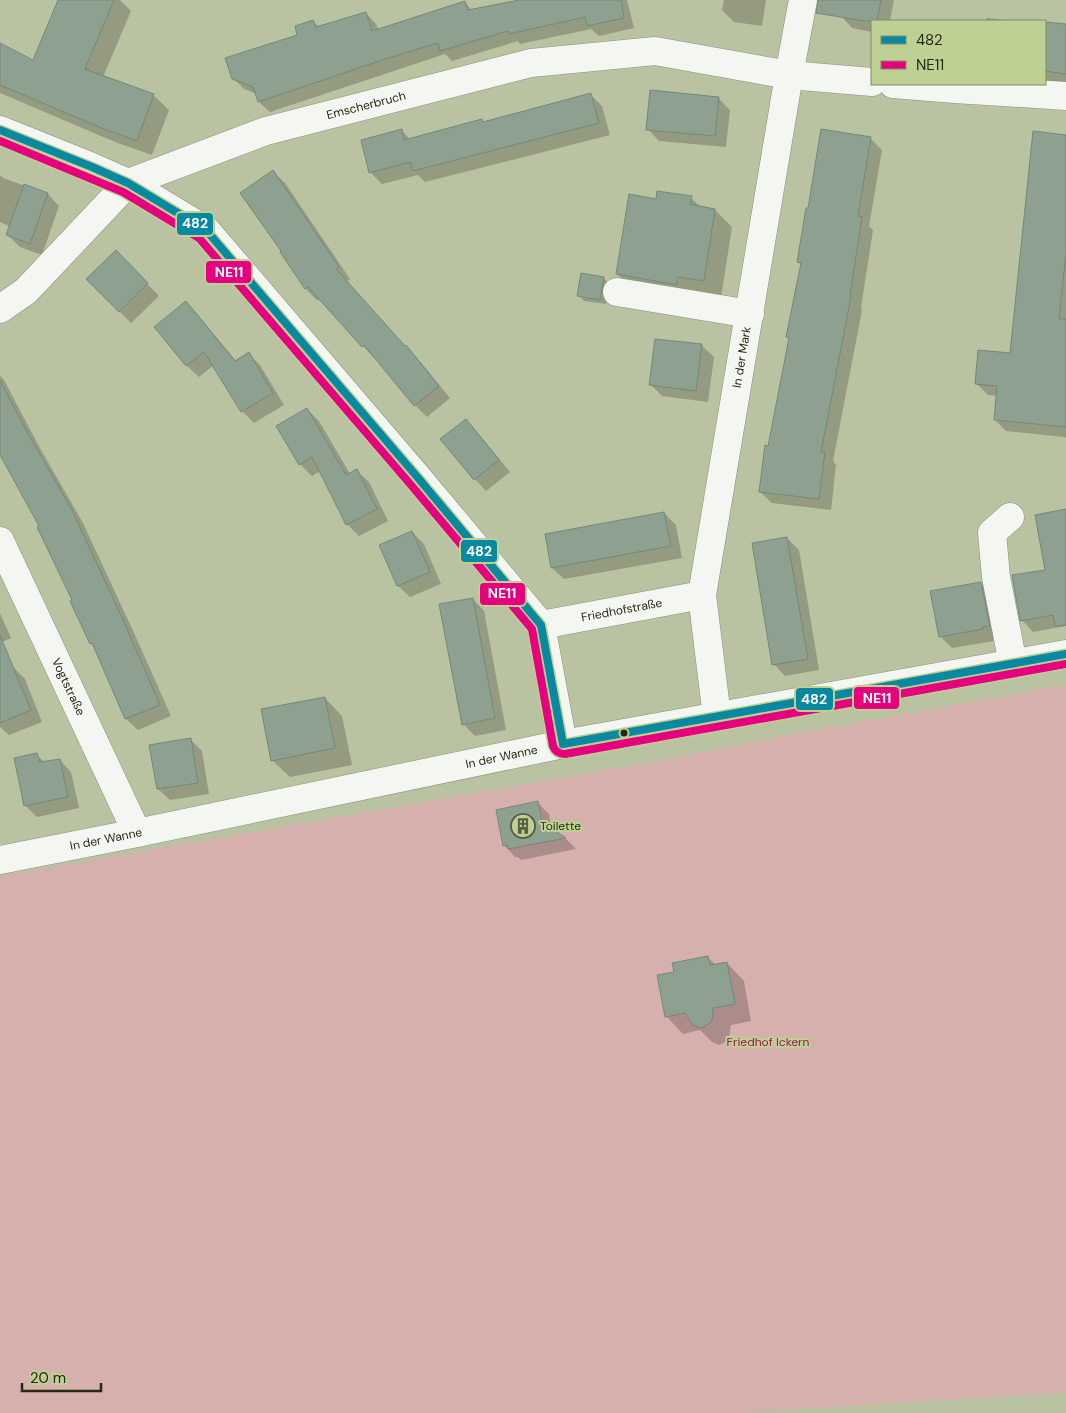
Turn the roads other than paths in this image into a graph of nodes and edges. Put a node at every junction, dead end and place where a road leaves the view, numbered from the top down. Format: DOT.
graph roads {
  1 [pos="803,0"];
  2 [pos="789,75"];
  3 [pos="871,82"];
  4 [pos="905,85"];
  5 [pos="1066,96"];
  6 [pos="0,130"];
  7 [pos="128,183"];
  8 [pos="617,292"];
  9 [pos="0,309"];
  10 [pos="750,314"];
  11 [pos="1010,517"];
  12 [pos="0,540"];
  13 [pos="702,595"];
  14 [pos="541,626"];
  15 [pos="1066,654"];
  16 [pos="1013,664"];
  17 [pos="717,717"];
  18 [pos="563,744"];
  19 [pos="137,833"];
  20 [pos="0,860"];
  1 -- 2 [label="street, In der Mark"];
  2 -- 3 [label="street, Emscherbruch"];
  2 -- 7 [label="street, Emscherbruch"];
  2 -- 10 [label="street, In der Mark"];
  4 -- 5 [label="street"];
  6 -- 7 [label="street"];
  7 -- 9 [label="street, Emscherbruch"];
  7 -- 14 [label="street"];
  8 -- 10 [label="street"];
  10 -- 13 [label="street, In der Mark"];
  11 -- 16 [label="street"];
  12 -- 19 [label="street, Vogtstraße"];
  13 -- 14 [label="street, Friedhofstraße"];
  13 -- 17 [label="street, In der Mark"];
  14 -- 18 [label="street"];
  15 -- 16 [label="street, In der Wanne"];
  16 -- 17 [label="street, In der Wanne"];
  17 -- 18 [label="street, In der Wanne"];
  18 -- 19 [label="street, In der Wanne"];
  19 -- 20 [label="street, In der Wanne"];
}
